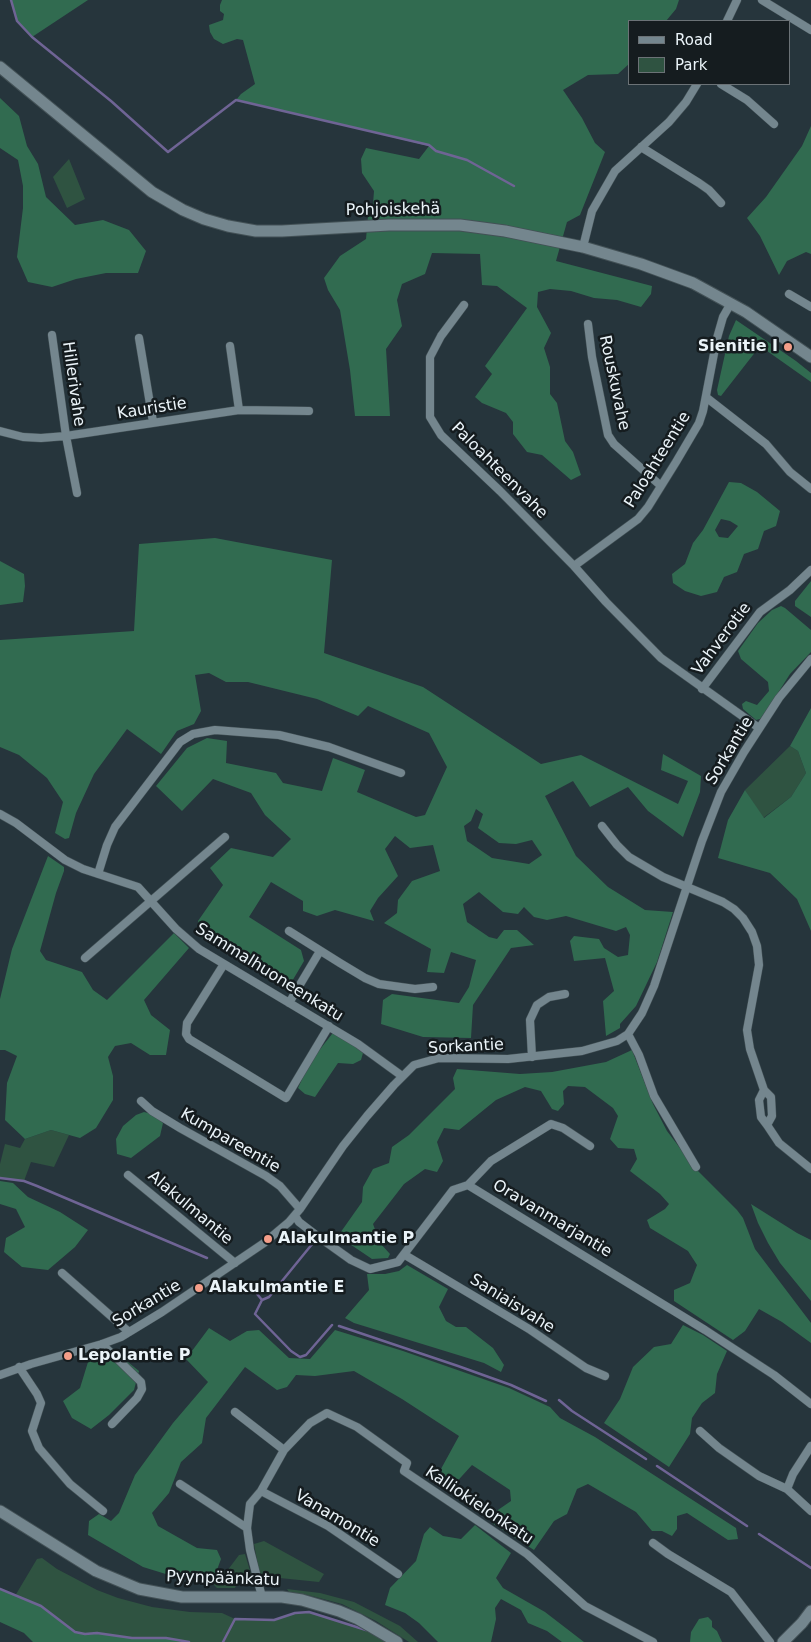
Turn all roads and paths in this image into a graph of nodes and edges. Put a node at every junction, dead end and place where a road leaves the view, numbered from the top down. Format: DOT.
graph roads {
  1 [pos="736,0"];
  2 [pos="762,0"];
  3 [pos="727,20"];
  4 [pos="811,30"];
  5 [pos="0,67"];
  6 [pos="696,85"];
  7 [pos="723,85"];
  8 [pos="774,124"];
  9 [pos="641,147"];
  10 [pos="721,203"];
  11 [pos="583,247"];
  12 [pos="789,294"];
  13 [pos="731,303"];
  14 [pos="464,305"];
  15 [pos="811,307"];
  16 [pos="588,324"];
  17 [pos="52,335"];
  18 [pos="139,338"];
  19 [pos="230,346"];
  20 [pos="811,357"];
  21 [pos="706,398"];
  22 [pos="239,410"];
  23 [pos="309,411"];
  24 [pos="153,422"];
  25 [pos="0,431"];
  26 [pos="66,436"];
  27 [pos="661,486"];
  28 [pos="811,489"];
  29 [pos="77,493"];
  30 [pos="574,566"];
  31 [pos="811,570"];
  32 [pos="811,659"];
  33 [pos="702,689"];
  34 [pos="759,728"];
  35 [pos="401,773"];
  36 [pos="0,814"];
  37 [pos="602,826"];
  38 [pos="225,837"];
  39 [pos="98,874"];
  40 [pos="687,887"];
  41 [pos="150,901"];
  42 [pos="289,931"];
  43 [pos="320,951"];
  44 [pos="85,958"];
  45 [pos="224,964"];
  46 [pos="433,987"];
  47 [pos="565,994"];
  48 [pos="290,1003"];
  49 [pos="328,1026"];
  50 [pos="628,1034"];
  51 [pos="532,1057"];
  52 [pos="402,1076"];
  53 [pos="141,1101"];
  54 [pos="590,1146"];
  55 [pos="696,1167"];
  56 [pos="811,1169"];
  57 [pos="128,1175"];
  58 [pos="468,1185"];
  59 [pos="298,1212"];
  60 [pos="404,1255"];
  61 [pos="235,1263"];
  62 [pos="62,1273"];
  63 [pos="129,1332"];
  64 [pos="102,1344"];
  65 [pos="19,1367"];
  66 [pos="0,1375"];
  67 [pos="605,1376"];
  68 [pos="811,1404"];
  69 [pos="235,1412"];
  70 [pos="112,1424"];
  71 [pos="700,1431"];
  72 [pos="811,1446"];
  73 [pos="284,1450"];
  74 [pos="180,1484"];
  75 [pos="788,1489"];
  76 [pos="261,1491"];
  77 [pos="0,1510"];
  78 [pos="102,1511"];
  79 [pos="811,1511"];
  80 [pos="247,1528"];
  81 [pos="653,1543"];
  82 [pos="398,1574"];
  83 [pos="262,1597"];
  84 [pos="811,1610"];
  85 [pos="397,1642"];
  86 [pos="653,1642"];
  87 [pos="770,1642"];
  88 [pos="783,1642"];
  1 -- 3 [label="street"];
  2 -- 4 [label="street"];
  5 -- 11 [label="main road, Pohjoiskehä"];
  6 -- 9 [label="street"];
  7 -- 8 [label="street"];
  9 -- 10 [label="street"];
  9 -- 11 [label="street"];
  11 -- 13 [label="main road, Pohjoiskehä"];
  12 -- 15 [label="street"];
  13 -- 20 [label="main road, Pohjoiskehä"];
  13 -- 21 [label="street, Paloahteentie"];
  14 -- 30 [label="street, Paloahteenvahe"];
  16 -- 27 [label="street, Rouskuvahe"];
  17 -- 26 [label="street, Hillerivahe"];
  18 -- 24 [label="street"];
  19 -- 22 [label="street"];
  21 -- 27 [label="street, Paloahteentie"];
  21 -- 28 [label="street"];
  22 -- 23 [label="street, Kauristie"];
  22 -- 24 [label="street, Kauristie"];
  24 -- 26 [label="street, Kauristie"];
  25 -- 26 [label="street, Kauristie"];
  26 -- 29 [label="street, Hillerivahe"];
  27 -- 30 [label="street, Paloahteentie"];
  30 -- 33 [label="street"];
  31 -- 33 [label="street, Vahverotie"];
  32 -- 34 [label="street, Sorkantie"];
  33 -- 34 [label="street"];
  34 -- 40 [label="street, Sorkantie"];
  35 -- 39 [label="street"];
  36 -- 39 [label="street, Sammalhuoneenkatu"];
  37 -- 40 [label="street"];
  38 -- 41 [label="street"];
  39 -- 41 [label="street, Sammalhuoneenkatu"];
  40 -- 50 [label="street, Sorkantie"];
  40 -- 56 [label="street"];
  41 -- 44 [label="street"];
  41 -- 45 [label="street, Sammalhuoneenkatu"];
  42 -- 43 [label="street"];
  43 -- 46 [label="street"];
  43 -- 48 [label="street"];
  45 -- 48 [label="street, Sammalhuoneenkatu"];
  45 -- 49 [label="street"];
  47 -- 51 [label="street"];
  48 -- 49 [label="street, Sammalhuoneenkatu"];
  49 -- 52 [label="street, Sammalhuoneenkatu"];
  50 -- 51 [label="street, Sorkantie"];
  50 -- 55 [label="street"];
  51 -- 52 [label="street, Sorkantie"];
  52 -- 59 [label="street, Sorkantie"];
  53 -- 59 [label="street, Kumpareentie"];
  54 -- 58 [label="street"];
  57 -- 61 [label="street, Alakulmantie"];
  58 -- 60 [label="street, Oravanmarjantie"];
  58 -- 68 [label="street, Oravanmarjantie"];
  59 -- 60 [label="street, Oravanmarjantie"];
  59 -- 61 [label="street, Sorkantie"];
  60 -- 67 [label="street, Saniaisvahe"];
  61 -- 63 [label="street, Sorkantie"];
  62 -- 63 [label="street"];
  63 -- 64 [label="street, Sorkantie"];
  64 -- 65 [label="street, Sorkantie"];
  64 -- 70 [label="street"];
  65 -- 66 [label="street, Sorkantie"];
  65 -- 78 [label="street"];
  69 -- 73 [label="street"];
  71 -- 75 [label="street"];
  72 -- 75 [label="street"];
  73 -- 76 [label="street, Kalliokielonkatu"];
  73 -- 86 [label="street, Kalliokielonkatu"];
  74 -- 80 [label="street"];
  75 -- 79 [label="street"];
  76 -- 80 [label="street, Kalliokielonkatu"];
  76 -- 82 [label="street, Vanamontie"];
  77 -- 83 [label="main road, Pyynpäänkatu"];
  80 -- 83 [label="street, Kalliokielonkatu"];
  81 -- 87 [label="street"];
  83 -- 85 [label="main road, Pyynpäänkatu"];
  84 -- 88 [label="main road"];
}
